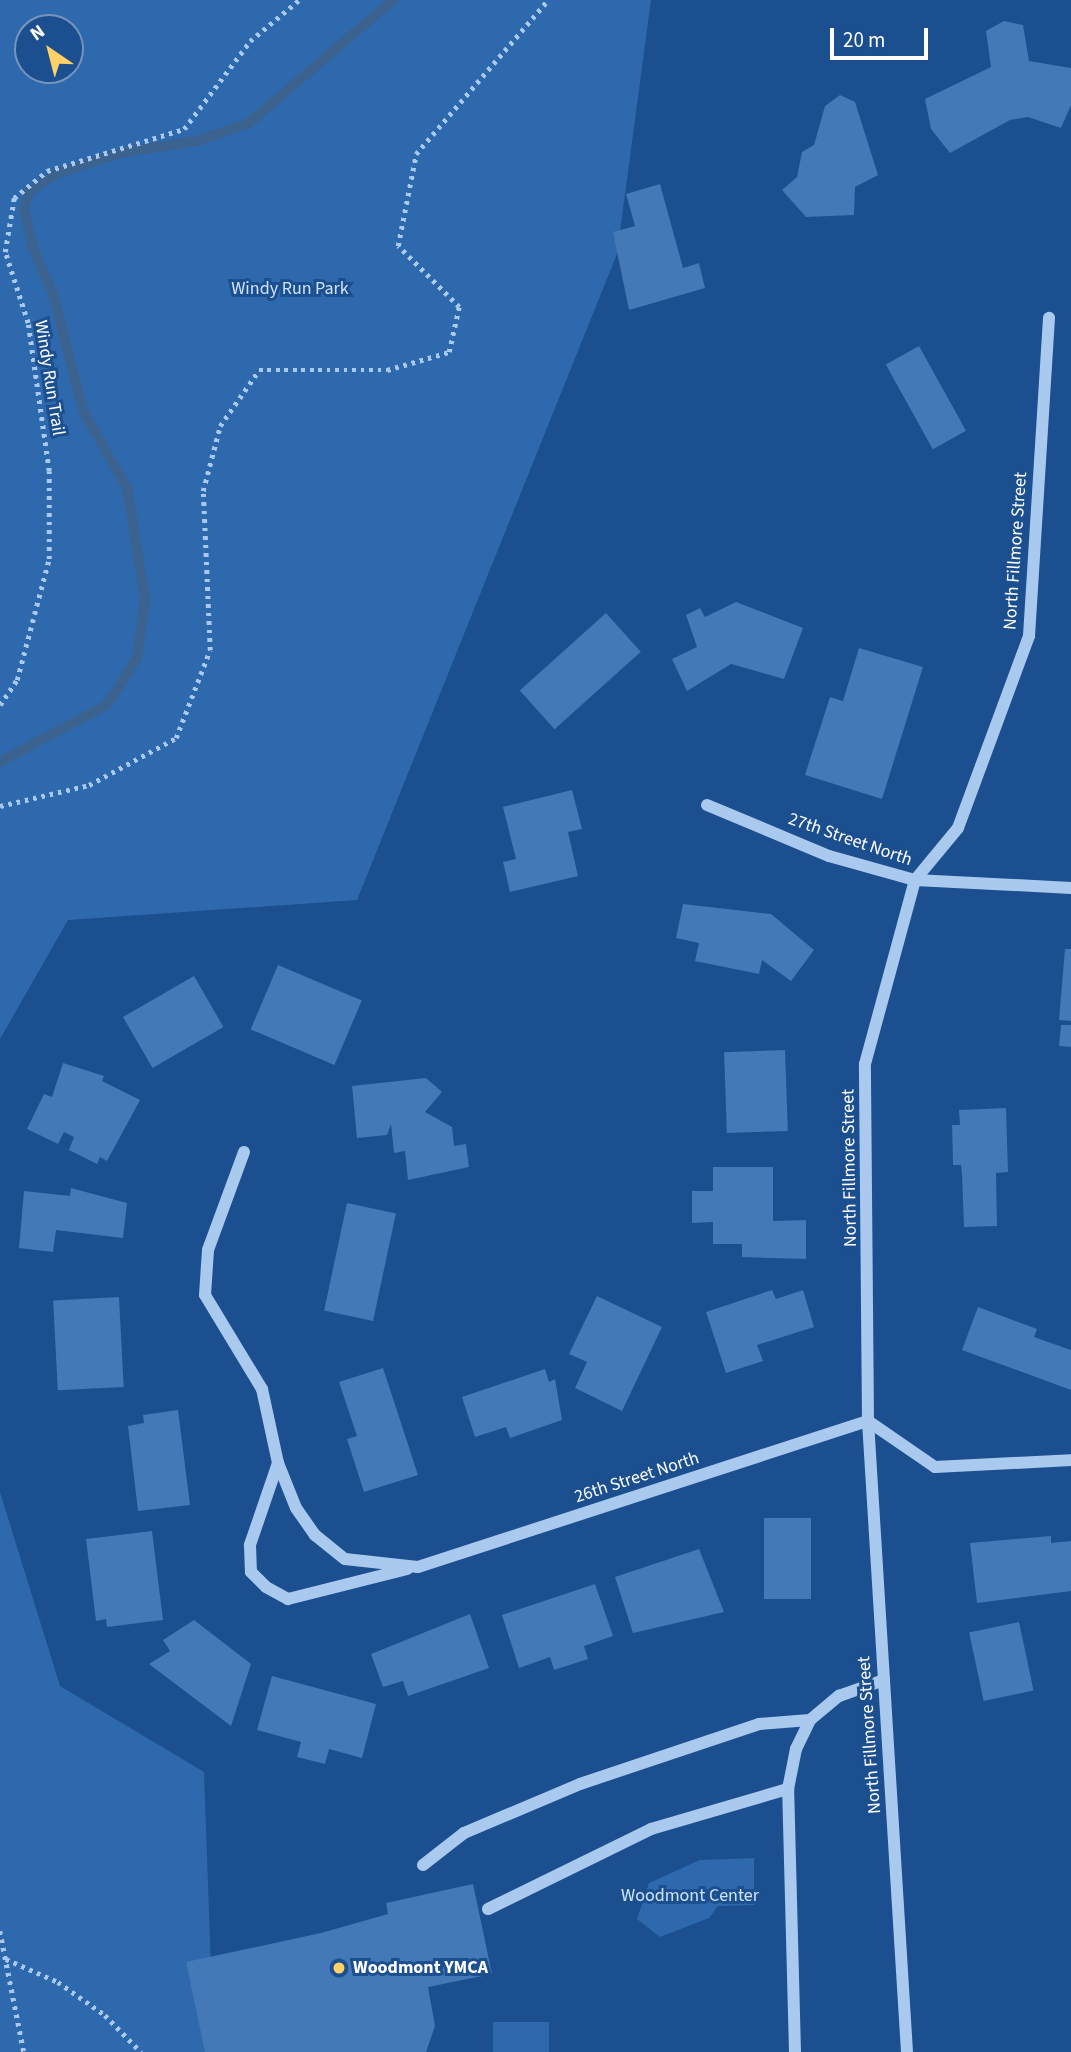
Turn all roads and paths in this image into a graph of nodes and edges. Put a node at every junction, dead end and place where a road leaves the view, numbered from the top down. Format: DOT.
graph roads {
  1 [pos="299,0"];
  2 [pos="548,0"];
  3 [pos="1049,318"];
  4 [pos="0,705"];
  5 [pos="707,805"];
  6 [pos="0,806"];
  7 [pos="915,880"];
  8 [pos="1071,888"];
  9 [pos="244,1152"];
  10 [pos="868,1421"];
  11 [pos="1071,1460"];
  12 [pos="278,1463"];
  13 [pos="418,1567"];
  14 [pos="884,1680"];
  15 [pos="810,1720"];
  16 [pos="789,1789"];
  17 [pos="423,1865"];
  18 [pos="488,1909"];
  19 [pos="0,1931"];
  20 [pos="6,1959"];
  21 [pos="24,2052"];
  22 [pos="141,2052"];
  23 [pos="795,2052"];
  24 [pos="907,2052"];
  1 -- 4 [label="path, Windy Run Trail"];
  2 -- 6 [label="path"];
  3 -- 7 [label="street, North Fillmore Street"];
  5 -- 7 [label="street, 27th Street North"];
  7 -- 8 [label="street, 27th Street North"];
  7 -- 10 [label="street, North Fillmore Street"];
  9 -- 12 [label="street, 26th Street North"];
  10 -- 11 [label="street"];
  10 -- 13 [label="street, 26th Street North"];
  10 -- 14 [label="street, North Fillmore Street"];
  12 -- 13 [label="street, 26th Street North"];
  12 -- 13 [label="street, 26th Street North"];
  14 -- 15 [label="street"];
  14 -- 24 [label="street, North Fillmore Street"];
  15 -- 16 [label="street"];
  15 -- 17 [label="street"];
  16 -- 18 [label="street"];
  16 -- 23 [label="street"];
  19 -- 20 [label="path"];
  20 -- 21 [label="path"];
  20 -- 22 [label="path"];
}
